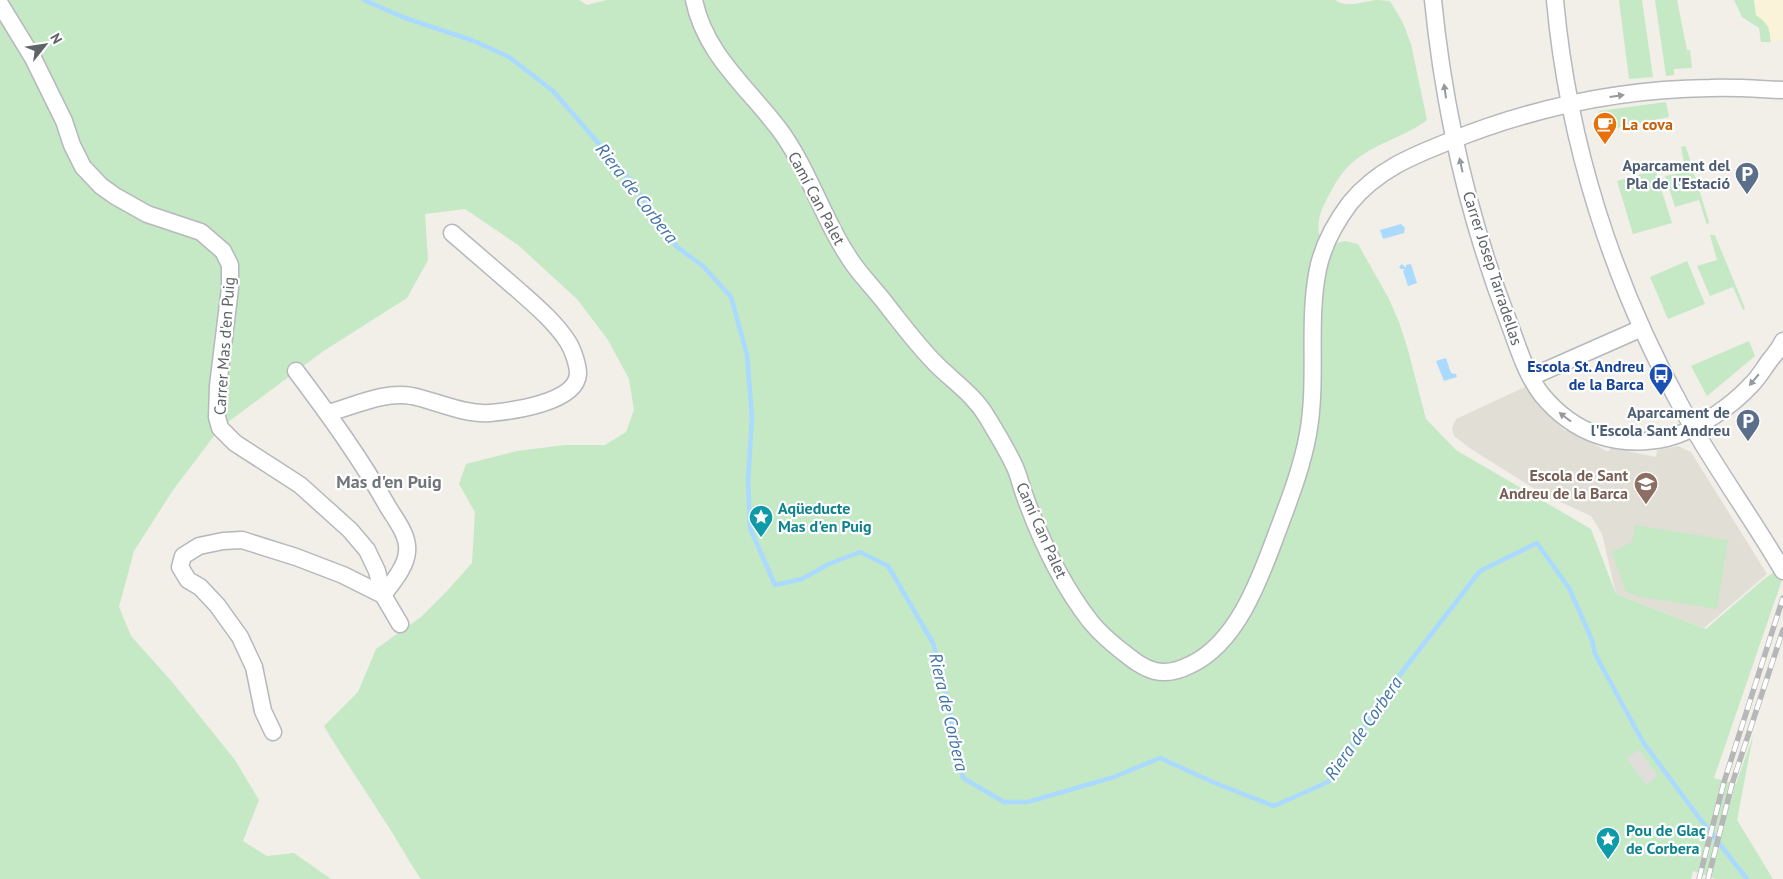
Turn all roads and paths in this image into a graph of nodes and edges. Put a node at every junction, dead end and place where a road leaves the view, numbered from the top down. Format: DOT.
graph roads {
  1 [pos="694,0"];
  2 [pos="1433,0"];
  3 [pos="1555,0"];
  4 [pos="0,4"];
  5 [pos="1783,90"];
  6 [pos="1569,104"];
  7 [pos="1456,139"];
  8 [pos="452,233"];
  9 [pos="1642,328"];
  10 [pos="1783,341"];
  11 [pos="296,371"];
  12 [pos="1531,377"];
  13 [pos="328,413"];
  14 [pos="1693,428"];
  15 [pos="1783,571"];
  16 [pos="383,595"];
  17 [pos="400,624"];
  18 [pos="273,732"];
  1 -- 7 [label="street, Camí Can Palet"];
  7 -- 2 [label="street, Carrer Josep Tarradellas, one-way"];
  3 -- 6 [label="street"];
  4 -- 16 [label="street, Carrer Mas d'en Puig"];
  6 -- 5 [label="street, one-way"];
  6 -- 7 [label="street"];
  6 -- 9 [label="street"];
  12 -- 7 [label="street, Carrer Josep Tarradellas, one-way"];
  8 -- 13 [label="street"];
  9 -- 12 [label="street"];
  9 -- 14 [label="street"];
  10 -- 14 [label="street, Carrer Josep Tarradellas, one-way"];
  11 -- 13 [label="street"];
  14 -- 12 [label="street, Carrer Josep Tarradellas, one-way"];
  13 -- 16 [label="street"];
  14 -- 15 [label="street"];
  16 -- 17 [label="street, Carrer Mas d'en Puig"];
  16 -- 18 [label="street"];
}
